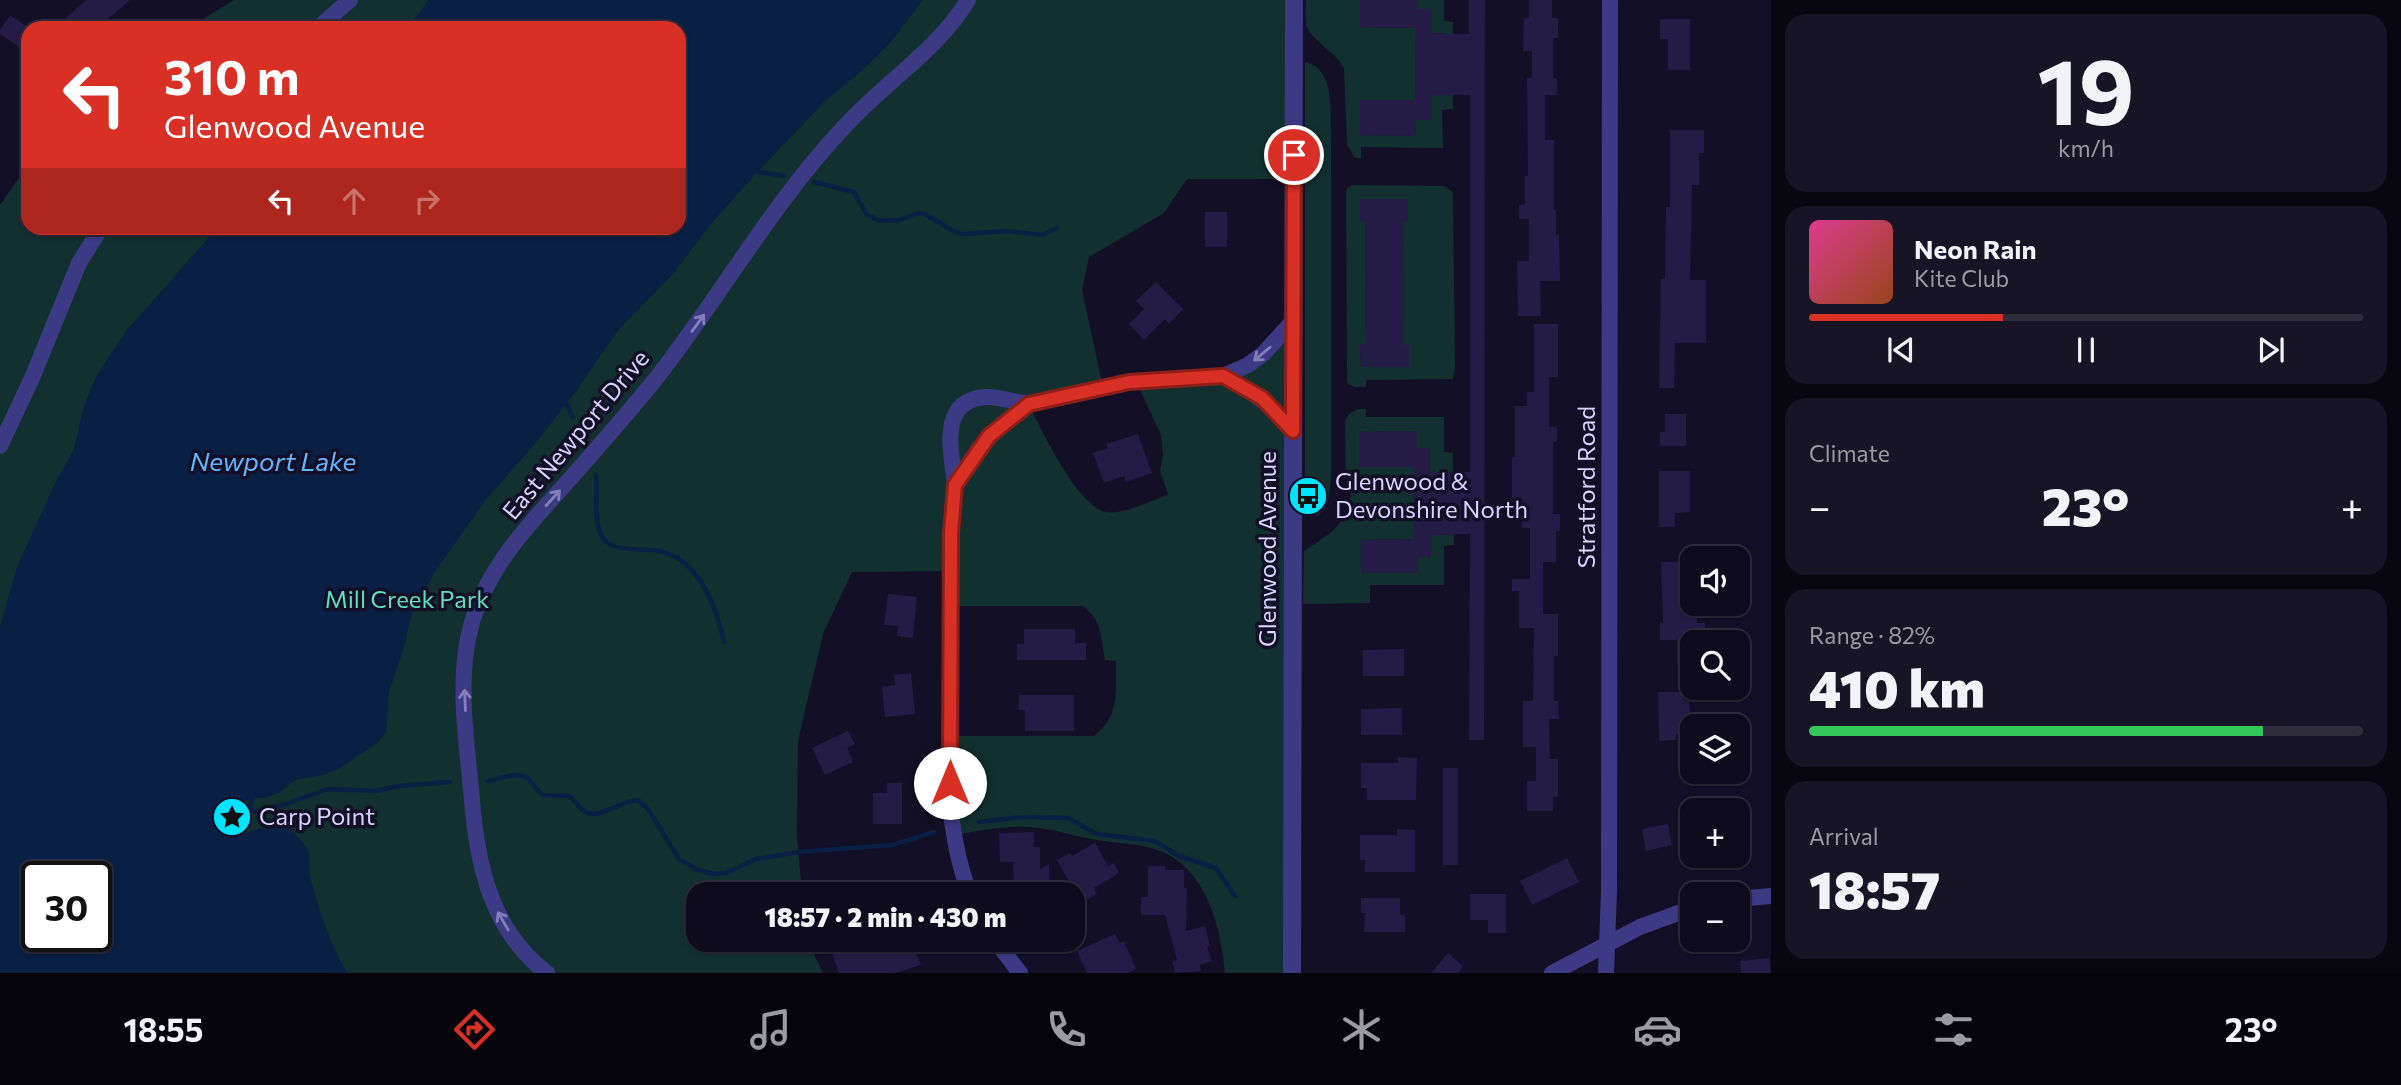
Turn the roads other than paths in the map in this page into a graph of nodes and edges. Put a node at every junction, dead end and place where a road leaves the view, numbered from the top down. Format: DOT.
graph roads {
  1 [pos="349,0"];
  2 [pos="968,0"];
  3 [pos="1294,0"];
  4 [pos="1610,0"];
  5 [pos="326,21"];
  6 [pos="97,235"];
  7 [pos="1293,321"];
  8 [pos="1223,376"];
  9 [pos="1029,404"];
  10 [pos="1293,431"];
  11 [pos="0,446"];
  12 [pos="955,485"];
  13 [pos="966,882"];
  14 [pos="1771,896"];
  15 [pos="1750,898"];
  16 [pos="1680,912"];
  17 [pos="1607,944"];
  18 [pos="1004,952"];
  19 [pos="547,973"];
  20 [pos="1020,973"];
  21 [pos="1292,973"];
  22 [pos="1552,973"];
  23 [pos="1606,973"];
  1 -- 5 [label="street"];
  19 -- 2 [label="street, East Newport Drive, one-way"];
  3 -- 7 [label="street, Glenwood Avenue"];
  4 -- 17 [label="street, Stratford Road"];
  6 -- 11 [label="street"];
  7 -- 8 [label="street, one-way"];
  7 -- 10 [label="street, Glenwood Avenue"];
  8 -- 9 [label="street"];
  8 -- 10 [label="street"];
  9 -- 12 [label="street"];
  9 -- 12 [label="street"];
  10 -- 21 [label="street, Glenwood Avenue"];
  12 -- 13 [label="street"];
  14 -- 15 [label="street"];
  16 -- 17 [label="street"];
  17 -- 22 [label="street"];
  17 -- 23 [label="street, Stratford Road"];
  18 -- 20 [label="street"];
}
